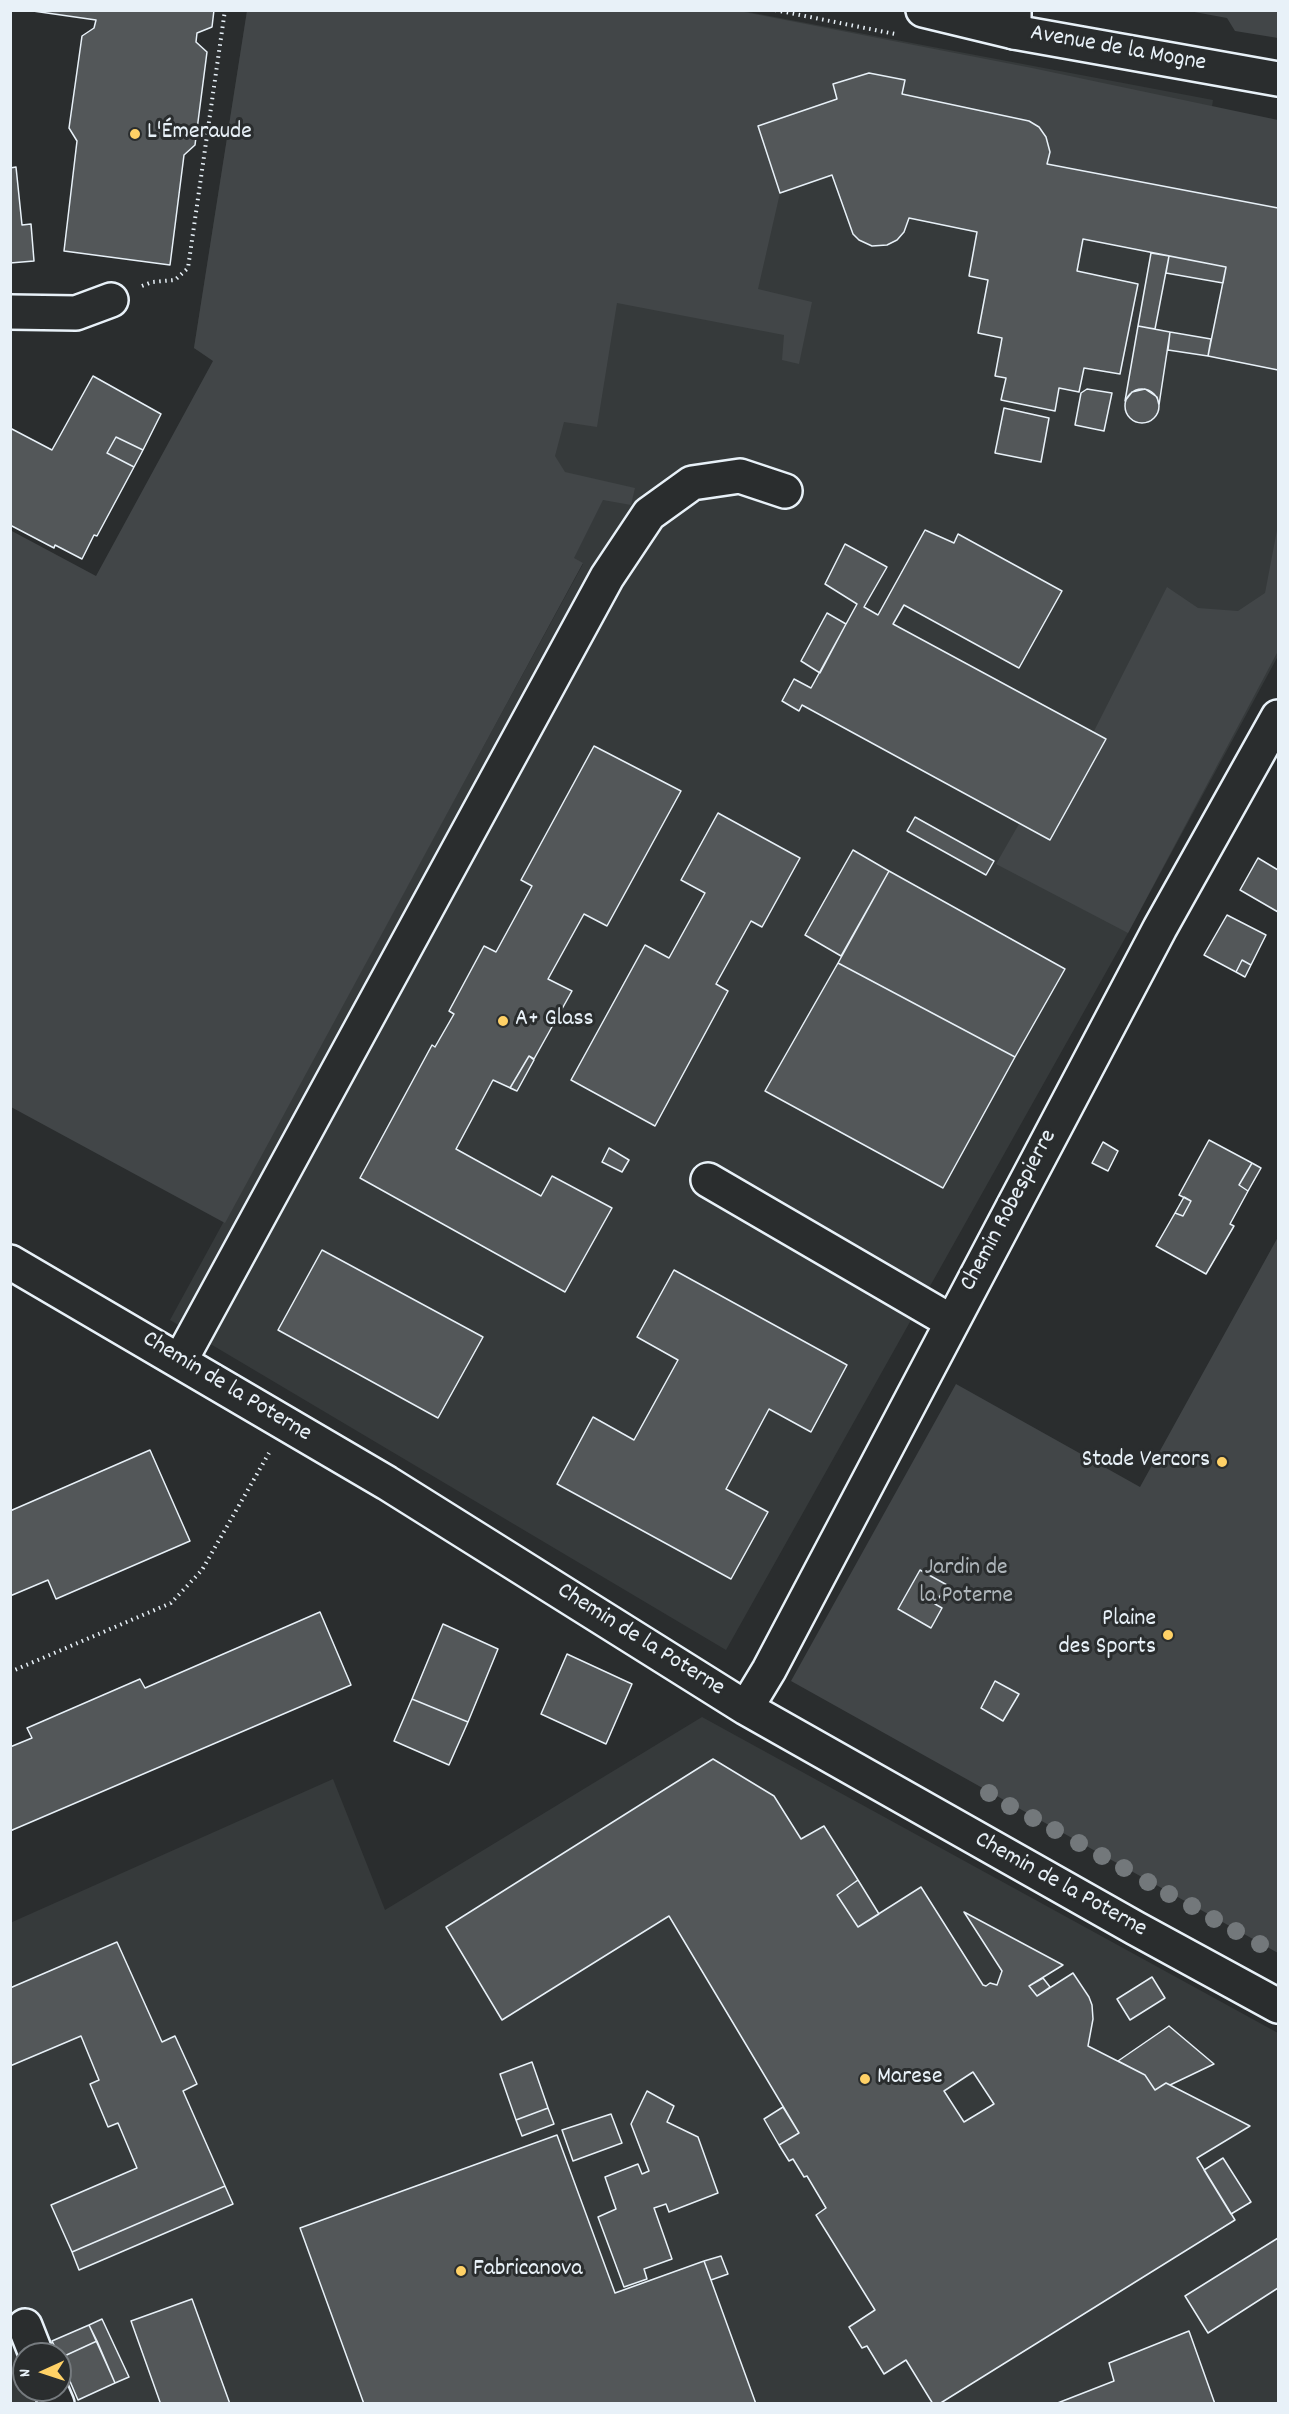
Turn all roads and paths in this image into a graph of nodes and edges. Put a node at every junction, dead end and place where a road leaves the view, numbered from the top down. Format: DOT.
graph roads {
  1 [pos="225,10"];
  2 [pos="923,10"];
  3 [pos="1014,21"];
  4 [pos="1278,79"];
  5 [pos="111,300"];
  6 [pos="10,312"];
  7 [pos="785,491"];
  8 [pos="1278,717"];
  9 [pos="708,1180"];
  10 [pos="10,1262"];
  11 [pos="952,1322"];
  12 [pos="180,1361"];
  13 [pos="286,1423"];
  14 [pos="10,1672"];
  15 [pos="746,1708"];
  16 [pos="1278,2006"];
  1 -- 5 [label="path"];
  2 -- 3 [label="street, Avenue de la Mogne"];
  3 -- 4 [label="street, Avenue de la Mogne"];
  5 -- 6 [label="street"];
  7 -- 12 [label="street"];
  8 -- 11 [label="street, Chemin Robespierre"];
  9 -- 11 [label="street"];
  10 -- 12 [label="street, Chemin de la Poterne"];
  11 -- 15 [label="street, Chemin Robespierre"];
  12 -- 13 [label="street, Chemin de la Poterne"];
  13 -- 14 [label="path"];
  13 -- 15 [label="street, Chemin de la Poterne"];
  15 -- 16 [label="street, Chemin de la Poterne"];
}
